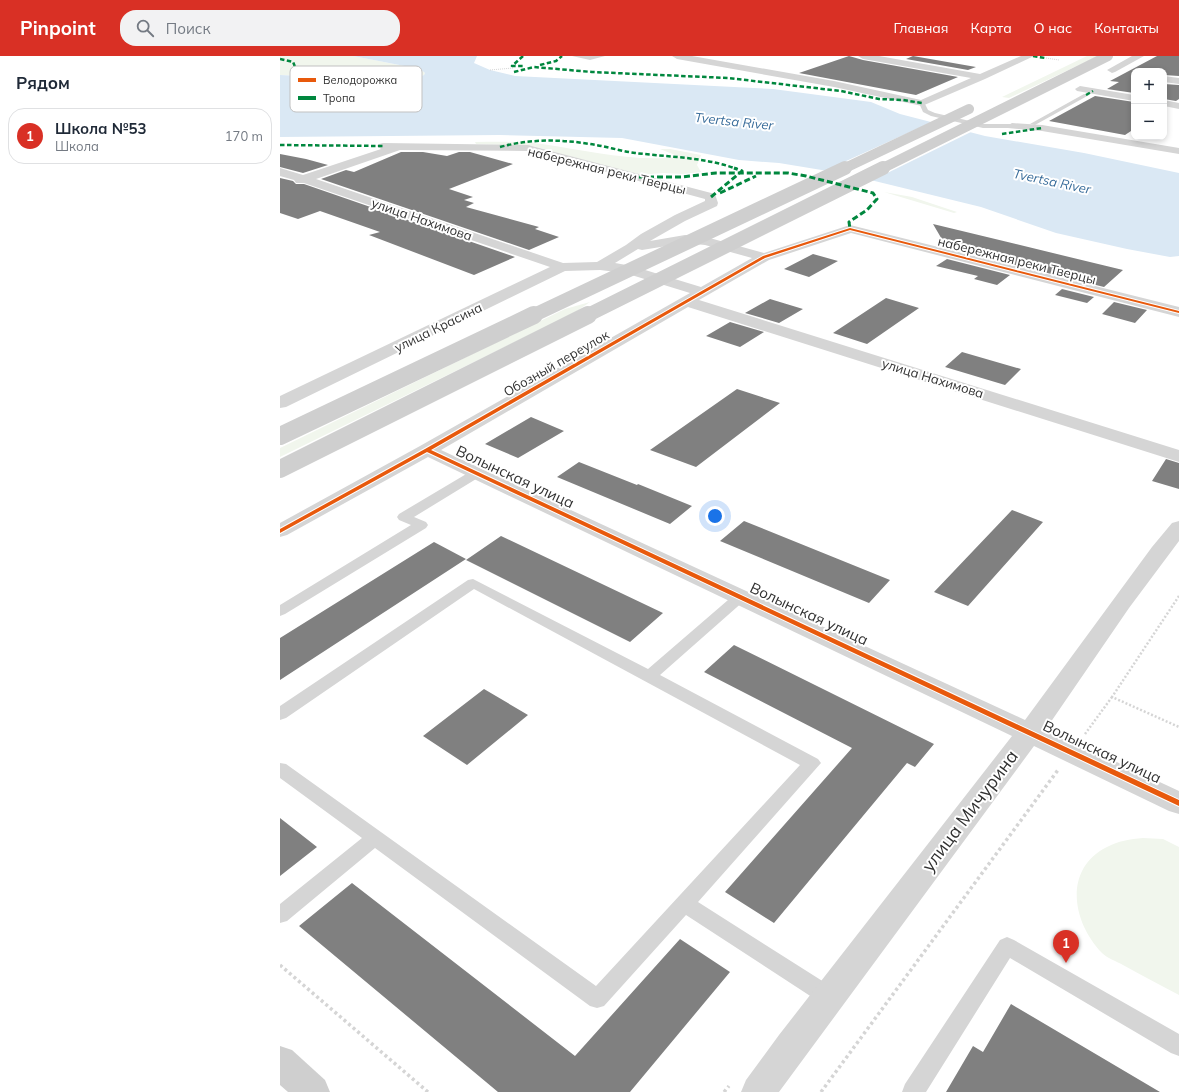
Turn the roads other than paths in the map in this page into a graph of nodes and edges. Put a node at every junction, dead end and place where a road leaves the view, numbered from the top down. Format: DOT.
graph roads {
  1 [pos="575,56"];
  2 [pos="602,56"];
  3 [pos="677,56"];
  4 [pos="863,56"];
  5 [pos="1029,56"];
  6 [pos="1080,56"];
  7 [pos="1108,56"];
  8 [pos="1139,56"];
  9 [pos="1044,73"];
  10 [pos="1126,73"];
  11 [pos="982,77"];
  12 [pos="1167,79"];
  13 [pos="1179,81"];
  14 [pos="1083,92"];
  15 [pos="1131,98"];
  16 [pos="922,103"];
  17 [pos="979,104"];
  18 [pos="1167,104"];
  19 [pos="1179,106"];
  20 [pos="1023,119"];
  21 [pos="1012,126"];
  22 [pos="1038,126"];
  23 [pos="383,146"];
  24 [pos="400,146"];
  25 [pos="1179,151"];
  26 [pos="280,172"];
  27 [pos="305,179"];
  28 [pos="286,185"];
  29 [pos="850,229"];
  30 [pos="631,248"];
  31 [pos="764,257"];
  32 [pos="600,266"];
  33 [pos="562,267"];
  34 [pos="702,292"];
  35 [pos="686,301"];
  36 [pos="1179,312"];
  37 [pos="281,401"];
  38 [pos="280,436"];
  39 [pos="427,450"];
  40 [pos="1179,456"];
  41 [pos="280,469"];
  42 [pos="477,473"];
  43 [pos="1179,527"];
  44 [pos="280,530"];
  45 [pos="740,597"];
  46 [pos="280,611"];
  47 [pos="649,676"];
  48 [pos="280,714"];
  49 [pos="1030,733"];
  50 [pos="280,769"];
  51 [pos="1179,803"];
  52 [pos="375,838"];
  53 [pos="684,903"];
  54 [pos="280,915"];
  55 [pos="828,996"];
  56 [pos="1179,1046"];
  57 [pos="280,1062"];
  58 [pos="313,1092"];
  59 [pos="758,1092"];
  60 [pos="913,1092"];
  1 -- 2 [label="lane"];
  3 -- 16 [label="street"];
  4 -- 11 [label="street"];
  5 -- 11 [label="street"];
  6 -- 9 [label="main road"];
  7 -- 41 [label="main road, bridge"];
  8 -- 10 [label="street"];
  11 -- 16 [label="street"];
  12 -- 13 [label="street"];
  14 -- 15 [label="street"];
  14 -- 22 [label="lane"];
  16 -- 21 [label="lane"];
  17 -- 38 [label="main road, bridge"];
  18 -- 19 [label="street"];
  20 -- 22 [label="lane"];
  21 -- 22 [label="street"];
  22 -- 25 [label="street"];
  23 -- 24 [label="street, набережная реки Тверцы"];
  24 -- 27 [label="street"];
  24 -- 30 [label="street, набережная реки Тверцы"];
  26 -- 27 [label="street, улица Нахимова"];
  27 -- 28 [label="street"];
  27 -- 33 [label="street, улица Нахимова"];
  29 -- 31 [label="street, Обозный переулок"];
  29 -- 36 [label="street, набережная реки Тверцы"];
  30 -- 31 [label="street"];
  30 -- 32 [label="street"];
  31 -- 34 [label="street, Обозный переулок"];
  32 -- 33 [label="street, улица Красина"];
  32 -- 34 [label="street, улица Красина"];
  33 -- 37 [label="street, улица Красина"];
  34 -- 35 [label="street, Обозный переулок"];
  35 -- 39 [label="street, Обозный переулок"];
  35 -- 40 [label="street, улица Нахимова"];
  39 -- 42 [label="street, Волынская улица"];
  39 -- 44 [label="street, Обозный переулок"];
  42 -- 45 [label="street, Волынская улица"];
  42 -- 46 [label="lane"];
  43 -- 49 [label="street, улица Мичурина"];
  45 -- 47 [label="lane"];
  45 -- 49 [label="street, Волынская улица"];
  47 -- 48 [label="lane"];
  47 -- 53 [label="lane"];
  49 -- 51 [label="street, Волынская улица"];
  49 -- 55 [label="street, улица Мичурина"];
  50 -- 52 [label="lane"];
  52 -- 53 [label="lane"];
  52 -- 54 [label="lane"];
  53 -- 55 [label="lane"];
  55 -- 59 [label="street, улица Мичурина"];
  56 -- 60 [label="lane"];
  57 -- 58 [label="main road"];
}
